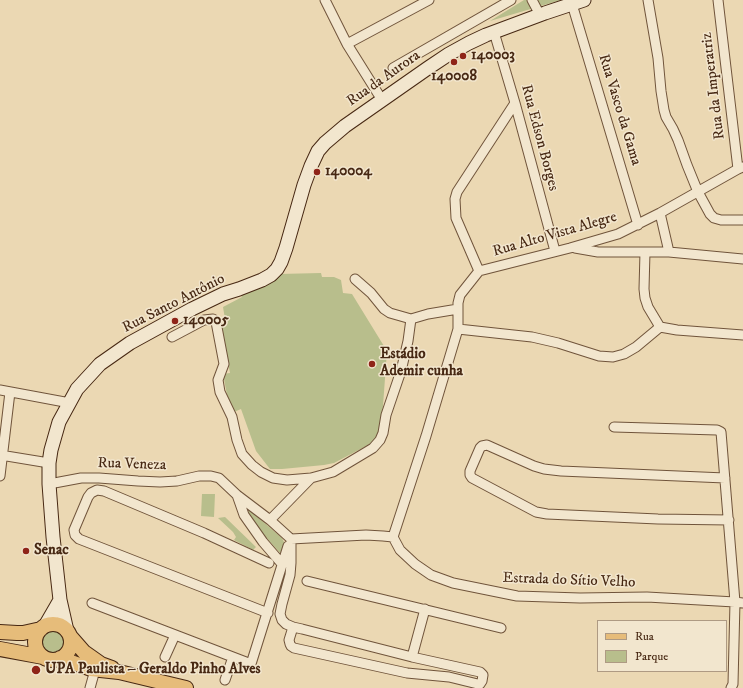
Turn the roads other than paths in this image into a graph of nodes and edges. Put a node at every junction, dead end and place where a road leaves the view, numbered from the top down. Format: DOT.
graph roads {
  1 [pos="429,0"];
  2 [pos="511,0"];
  3 [pos="532,0"];
  4 [pos="648,0"];
  5 [pos="718,0"];
  6 [pos="329,2"];
  7 [pos="578,2"];
  8 [pos="540,14"];
  9 [pos="494,32"];
  10 [pos="347,44"];
  11 [pos="393,68"];
  12 [pos="382,100"];
  13 [pos="515,104"];
  14 [pos="740,168"];
  15 [pos="698,192"];
  16 [pos="660,213"];
  17 [pos="743,220"];
  18 [pos="638,225"];
  19 [pos="570,248"];
  20 [pos="555,251"];
  21 [pos="645,252"];
  22 [pos="669,252"];
  23 [pos="743,259"];
  24 [pos="281,262"];
  25 [pos="479,271"];
  26 [pos="355,279"];
  27 [pos="192,309"];
  28 [pos="458,309"];
  29 [pos="411,319"];
  30 [pos="200,322"];
  31 [pos="660,327"];
  32 [pos="458,330"];
  33 [pos="743,335"];
  34 [pos="172,337"];
  35 [pos="0,390"];
  36 [pos="10,392"];
  37 [pos="70,403"];
  38 [pos="614,427"];
  39 [pos="1,456"];
  40 [pos="49,463"];
  41 [pos="0,476"];
  42 [pos="311,478"];
  43 [pos="725,478"];
  44 [pos="49,484"];
  45 [pos="237,495"];
  46 [pos="270,520"];
  47 [pos="729,520"];
  48 [pos="393,537"];
  49 [pos="291,539"];
  50 [pos="269,563"];
  51 [pos="282,564"];
  52 [pos="307,581"];
  53 [pos="60,600"];
  54 [pos="739,602"];
  55 [pos="92,603"];
  56 [pos="425,609"];
  57 [pos="268,613"];
  58 [pos="293,627"];
  59 [pos="43,628"];
  60 [pos="501,628"];
  61 [pos="6,631"];
  62 [pos="68,634"];
  63 [pos="175,635"];
  64 [pos="0,649"];
  65 [pos="43,657"];
  66 [pos="233,657"];
  67 [pos="412,657"];
  68 [pos="60,658"];
  69 [pos="166,658"];
  70 [pos="95,670"];
  71 [pos="119,672"];
  72 [pos="225,680"];
  73 [pos="153,684"];
  74 [pos="733,687"];
  75 [pos="90,688"];
  76 [pos="186,688"];
  1 -- 10 [label="street"];
  2 -- 11 [label="street"];
  3 -- 8 [label="street"];
  4 -- 15 [label="street"];
  5 -- 14 [label="street, Rua da Imperatriz"];
  6 -- 10 [label="street"];
  7 -- 8 [label="main road, Rua da Aurora"];
  7 -- 18 [label="street, Rua Vasco da Gama"];
  8 -- 9 [label="main road, Rua da Aurora"];
  9 -- 12 [label="main road, Rua da Aurora"];
  9 -- 13 [label="street, Rua Edson Borges"];
  10 -- 12 [label="street"];
  12 -- 24 [label="main road, Rua da Aurora"];
  13 -- 20 [label="street, Rua Edson Borges"];
  13 -- 25 [label="street"];
  14 -- 15 [label="street, Rua Alto Vista Alegre"];
  15 -- 16 [label="street, Rua Alto Vista Alegre"];
  15 -- 17 [label="street"];
  16 -- 18 [label="street, Rua Alto Vista Alegre"];
  16 -- 22 [label="street"];
  18 -- 19 [label="street, Rua Alto Vista Alegre"];
  19 -- 20 [label="street, Rua Alto Vista Alegre"];
  19 -- 21 [label="street"];
  20 -- 25 [label="street, Rua Alto Vista Alegre"];
  21 -- 22 [label="street"];
  21 -- 31 [label="street"];
  22 -- 23 [label="street"];
  24 -- 27 [label="main road, Rua Santo Antônio"];
  25 -- 28 [label="street"];
  26 -- 29 [label="street"];
  27 -- 30 [label="street"];
  27 -- 37 [label="main road, Rua Santo Antônio"];
  28 -- 29 [label="street"];
  28 -- 32 [label="street"];
  29 -- 42 [label="street"];
  30 -- 34 [label="street"];
  30 -- 42 [label="street"];
  31 -- 32 [label="street"];
  31 -- 33 [label="street"];
  32 -- 48 [label="street"];
  35 -- 36 [label="street"];
  36 -- 37 [label="street"];
  36 -- 39 [label="street"];
  37 -- 40 [label="main road, Rua Santo Antônio"];
  38 -- 43 [label="street"];
  39 -- 40 [label="street"];
  39 -- 41 [label="street"];
  40 -- 44 [label="main road, Rua Santo Antônio"];
  42 -- 46 [label="street"];
  43 -- 47 [label="street"];
  43 -- 47 [label="street"];
  44 -- 45 [label="street, Rua Veneza"];
  44 -- 53 [label="main road, Rua Santo Antônio"];
  45 -- 46 [label="street, Rua Veneza"];
  45 -- 51 [label="street"];
  46 -- 49 [label="street"];
  47 -- 54 [label="street"];
  48 -- 49 [label="street"];
  48 -- 54 [label="street, Estrada do Sítio Velho"];
  49 -- 51 [label="street"];
  49 -- 58 [label="street"];
  50 -- 57 [label="street"];
  51 -- 57 [label="street"];
  52 -- 56 [label="street"];
  53 -- 59 [label="main road"];
  53 -- 62 [label="main road, Rua Santo Antônio"];
  54 -- 74 [label="street"];
  55 -- 63 [label="street"];
  56 -- 60 [label="street"];
  56 -- 67 [label="street"];
  57 -- 66 [label="street"];
  58 -- 67 [label="street"];
  58 -- 67 [label="street"];
  59 -- 61 [label="main road"];
  59 -- 62 [label="main road"];
  59 -- 65 [label="main road"];
  62 -- 68 [label="main road"];
  62 -- 71 [label="main road"];
  63 -- 66 [label="street"];
  63 -- 69 [label="street"];
  64 -- 65 [label="main road"];
  65 -- 68 [label="main road"];
  66 -- 72 [label="street"];
  68 -- 70 [label="main road"];
  70 -- 71 [label="main road"];
  70 -- 75 [label="street"];
  71 -- 73 [label="main road"];
  73 -- 76 [label="main road"];
}
